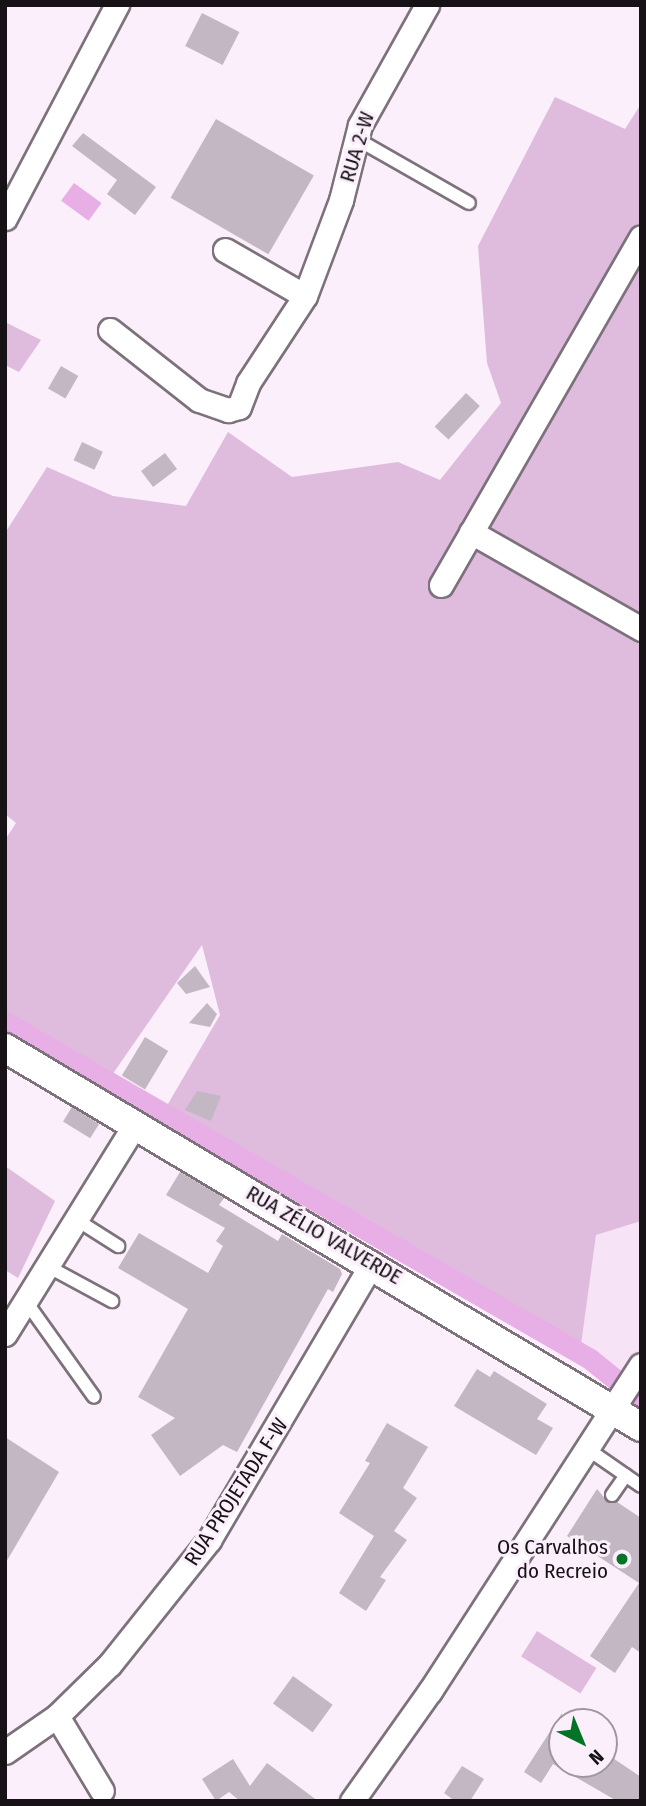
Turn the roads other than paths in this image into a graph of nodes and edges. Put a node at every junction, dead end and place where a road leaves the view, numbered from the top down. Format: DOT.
graph roads {
  1 [pos="117,5"];
  2 [pos="427,5"];
  3 [pos="355,138"];
  4 [pos="469,203"];
  5 [pos="5,218"];
  6 [pos="641,237"];
  7 [pos="225,250"];
  8 [pos="305,296"];
  9 [pos="110,330"];
  10 [pos="471,532"];
  11 [pos="441,585"];
  12 [pos="641,629"];
  13 [pos="5,1048"];
  14 [pos="135,1124"];
  15 [pos="77,1220"];
  16 [pos="118,1246"];
  17 [pos="372,1263"];
  18 [pos="48,1267"];
  19 [pos="113,1301"];
  20 [pos="27,1303"];
  21 [pos="5,1334"];
  22 [pos="641,1365"];
  23 [pos="94,1397"];
  24 [pos="616,1408"];
  25 [pos="641,1427"];
  26 [pos="589,1450"];
  27 [pos="626,1475"];
  28 [pos="641,1486"];
  29 [pos="612,1495"];
  30 [pos="57,1716"];
  31 [pos="5,1752"];
  32 [pos="102,1791"];
  33 [pos="352,1801"];
  1 -- 5 [label="street"];
  2 -- 3 [label="street, RUA 2-W"];
  3 -- 4 [label="lane"];
  3 -- 8 [label="street, RUA 2-W"];
  6 -- 10 [label="street"];
  7 -- 8 [label="street"];
  8 -- 9 [label="street, RUA 2-W"];
  10 -- 11 [label="street"];
  10 -- 12 [label="street"];
  13 -- 14 [label="street, RUA ZÉLIO VALVERDE"];
  14 -- 15 [label="street"];
  14 -- 17 [label="street, RUA ZÉLIO VALVERDE"];
  15 -- 16 [label="lane"];
  15 -- 18 [label="street"];
  17 -- 24 [label="street, RUA ZÉLIO VALVERDE"];
  17 -- 30 [label="street, RUA PROJETADA F-W"];
  18 -- 19 [label="lane"];
  18 -- 20 [label="street"];
  20 -- 21 [label="street"];
  20 -- 23 [label="lane"];
  22 -- 24 [label="street"];
  24 -- 25 [label="street, RUA ZÉLIO VALVERDE"];
  24 -- 26 [label="street"];
  26 -- 27 [label="lane"];
  26 -- 33 [label="street"];
  27 -- 28 [label="lane"];
  27 -- 29 [label="lane"];
  30 -- 31 [label="street, RUA PROJETADA F-W"];
  30 -- 32 [label="street"];
}
